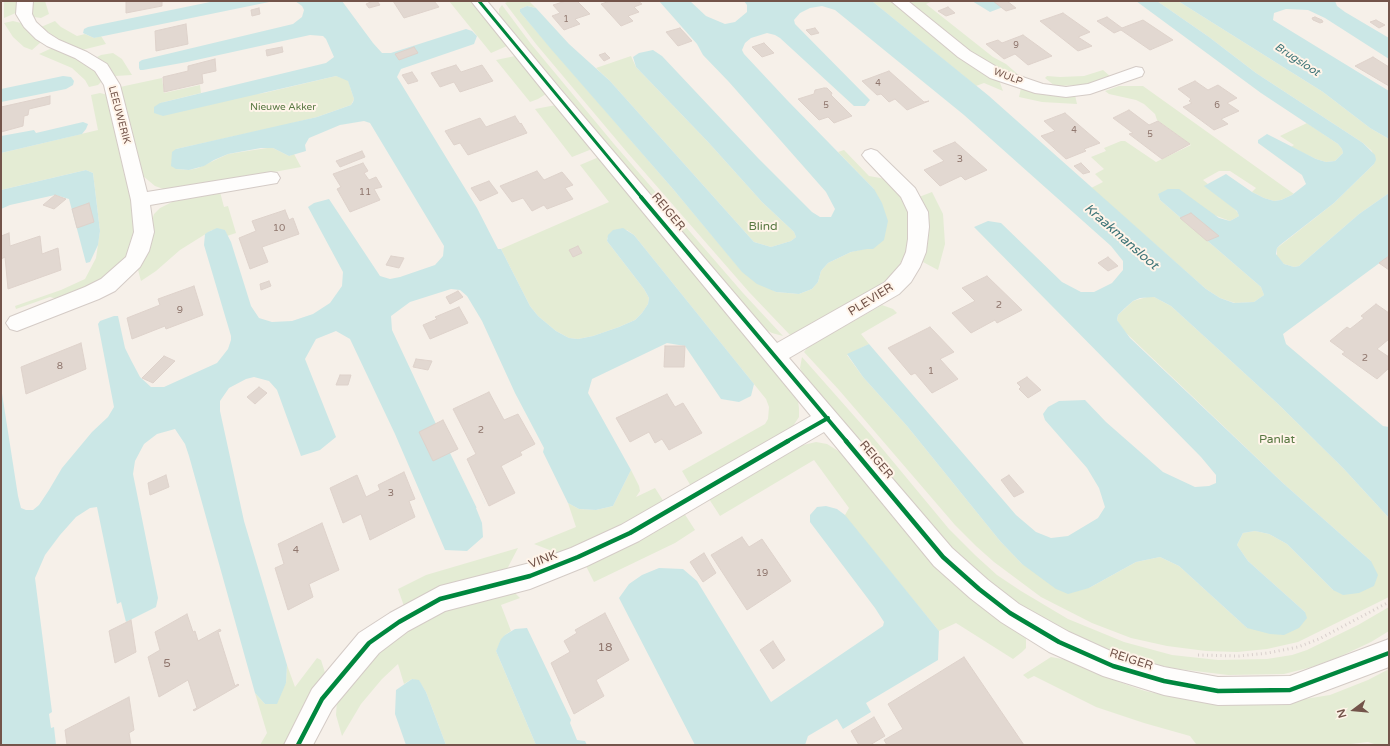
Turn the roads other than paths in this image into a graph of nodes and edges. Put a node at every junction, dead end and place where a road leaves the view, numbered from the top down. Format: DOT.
graph roads {
  1 [pos="25,1"];
  2 [pos="899,1"];
  3 [pos="487,3"];
  4 [pos="1136,72"];
  5 [pos="871,155"];
  6 [pos="271,178"];
  7 [pos="140,200"];
  8 [pos="17,323"];
  9 [pos="775,356"];
  10 [pos="828,418"];
  11 [pos="1389,652"];
  12 [pos="298,745"];
  1 -- 7 [label="street, LEEUWERIK"];
  2 -- 4 [label="street, WULP"];
  3 -- 9 [label="street, REIGER"];
  5 -- 9 [label="street, PLEVIER"];
  6 -- 7 [label="street"];
  7 -- 8 [label="street, LEEUWERIK"];
  9 -- 10 [label="street, REIGER"];
  10 -- 11 [label="street, REIGER"];
  10 -- 12 [label="street, VINK"];
}
